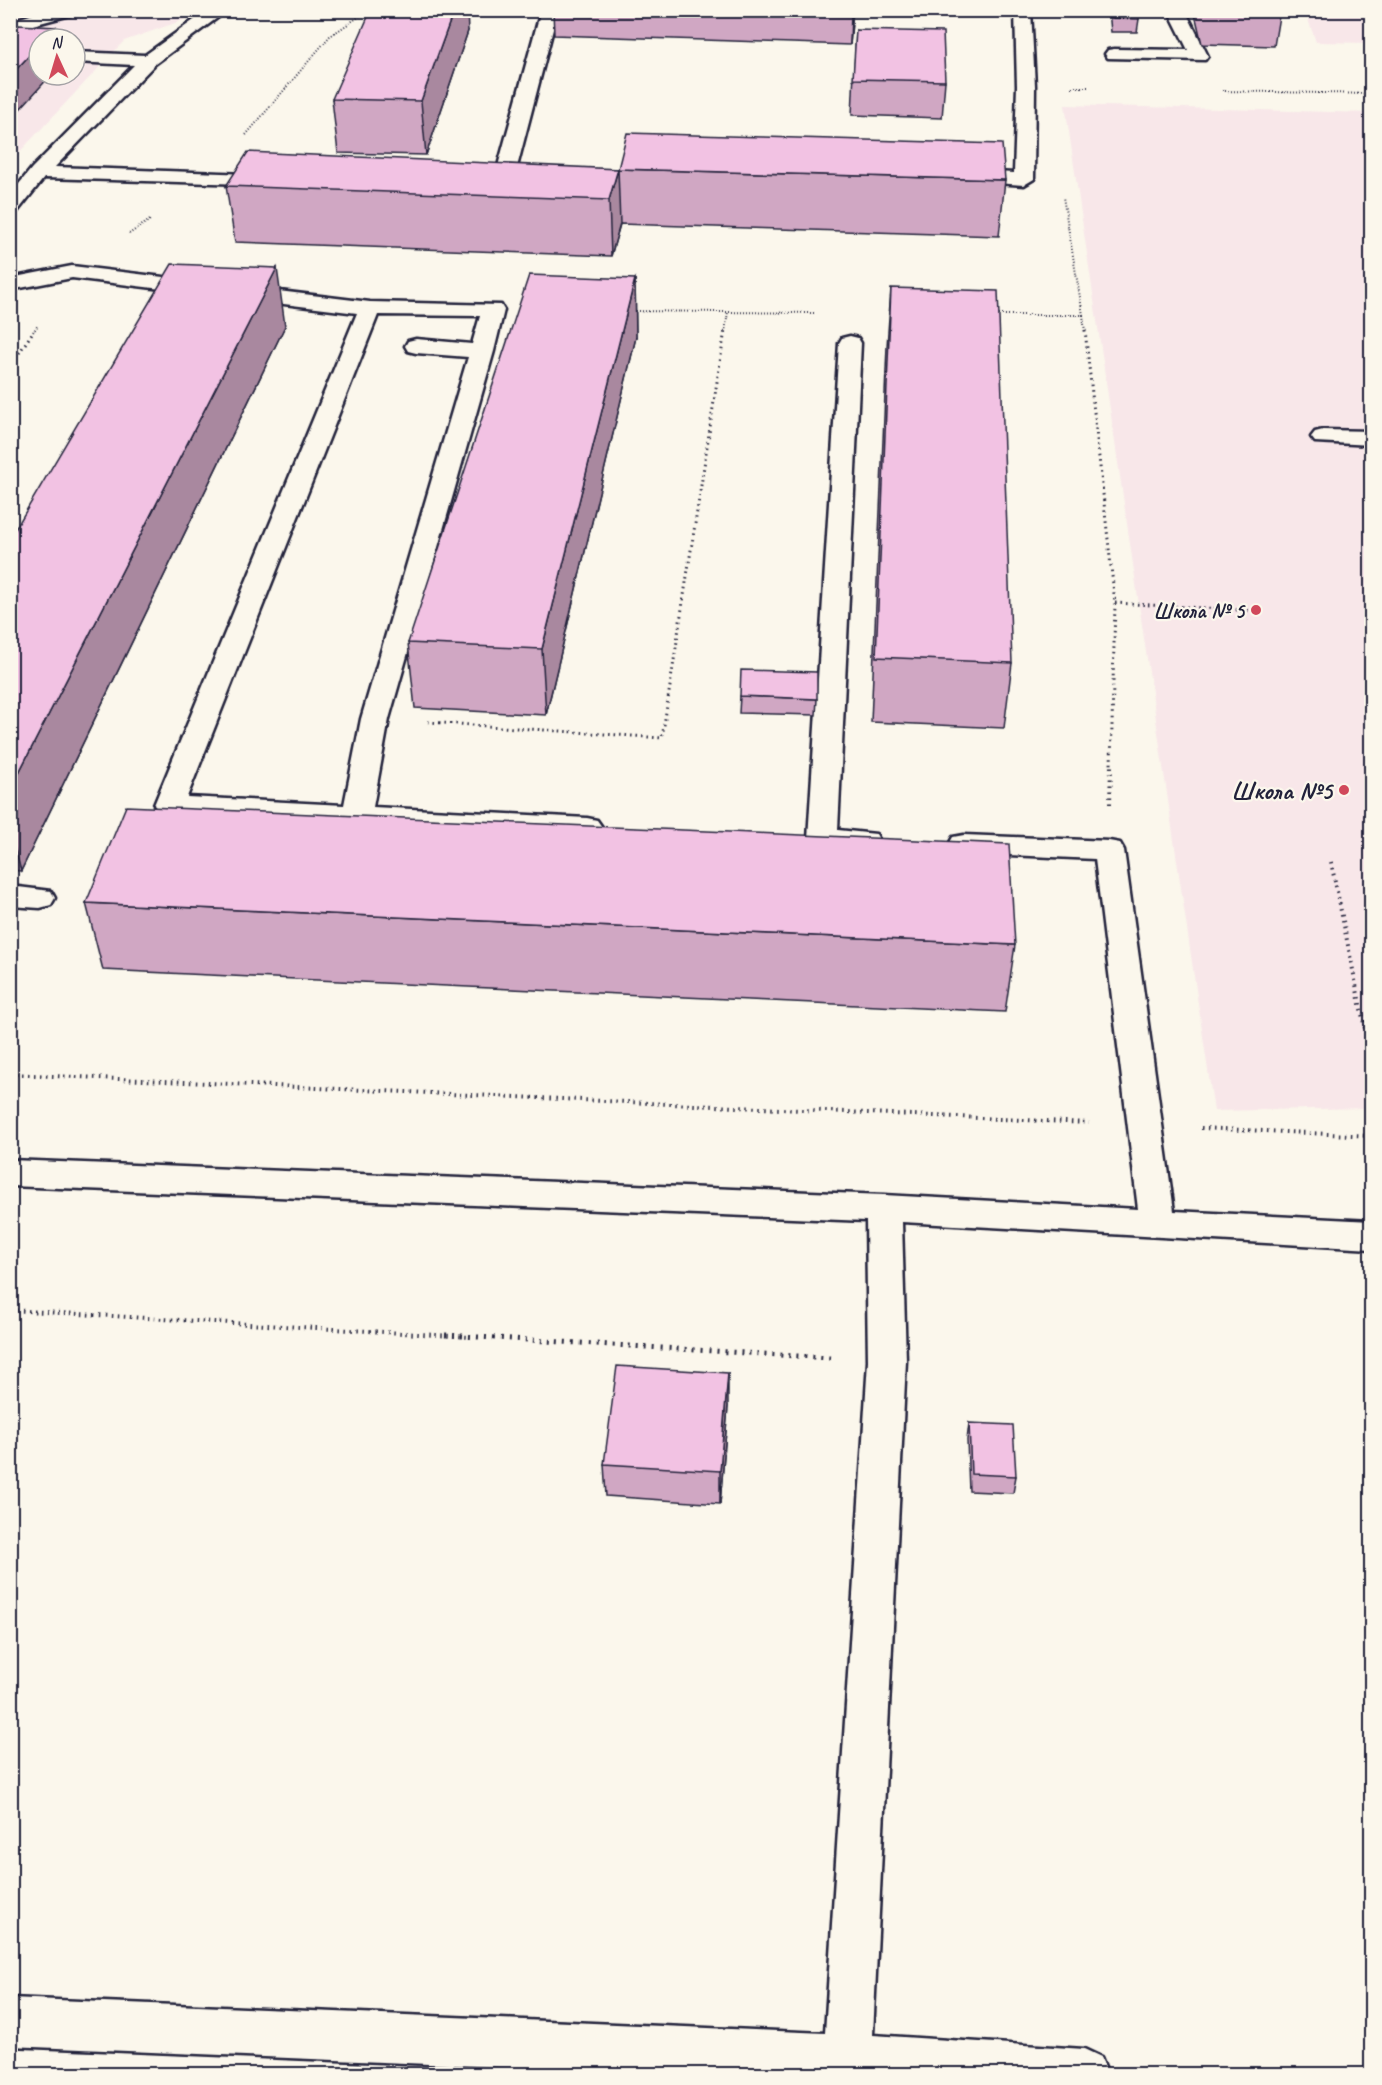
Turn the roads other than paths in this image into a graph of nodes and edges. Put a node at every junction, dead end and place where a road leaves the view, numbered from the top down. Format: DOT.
graph roads {
  1 [pos="68,10"];
  2 [pos="220,10"];
  3 [pos="550,10"];
  4 [pos="1023,10"];
  5 [pos="1176,10"];
  6 [pos="10,26"];
  7 [pos="1114,54"];
  8 [pos="87,57"];
  9 [pos="149,60"];
  10 [pos="39,172"];
  11 [pos="940,175"];
  12 [pos="293,182"];
  13 [pos="524,187"];
  14 [pos="466,189"];
  15 [pos="501,190"];
  16 [pos="10,208"];
  17 [pos="10,284"];
  18 [pos="370,308"];
  19 [pos="850,344"];
  20 [pos="416,346"];
  21 [pos="483,351"];
  22 [pos="1323,436"];
  23 [pos="1371,438"];
  24 [pos="357,814"];
  25 [pos="608,828"];
  26 [pos="894,842"];
  27 [pos="942,843"];
  28 [pos="10,1173"];
  29 [pos="884,1208"];
  30 [pos="1158,1222"];
  31 [pos="1371,1235"];
  32 [pos="10,2022"];
  33 [pos="848,2066"];
  34 [pos="1084,2074"];
  1 -- 6 [label="street"];
  2 -- 9 [label="street"];
  3 -- 15 [label="street"];
  4 -- 11 [label="street"];
  5 -- 7 [label="street"];
  8 -- 9 [label="street"];
  9 -- 10 [label="street"];
  10 -- 12 [label="street"];
  10 -- 16 [label="street"];
  13 -- 15 [label="street"];
  14 -- 15 [label="street"];
  17 -- 18 [label="street"];
  18 -- 21 [label="street"];
  18 -- 24 [label="street"];
  19 -- 26 [label="street"];
  20 -- 21 [label="street"];
  21 -- 24 [label="street"];
  22 -- 23 [label="street"];
  24 -- 25 [label="street"];
  27 -- 30 [label="street"];
  28 -- 29 [label="street"];
  29 -- 30 [label="street"];
  29 -- 33 [label="street"];
  30 -- 31 [label="street"];
  32 -- 33 [label="street"];
  33 -- 34 [label="street"];
}
